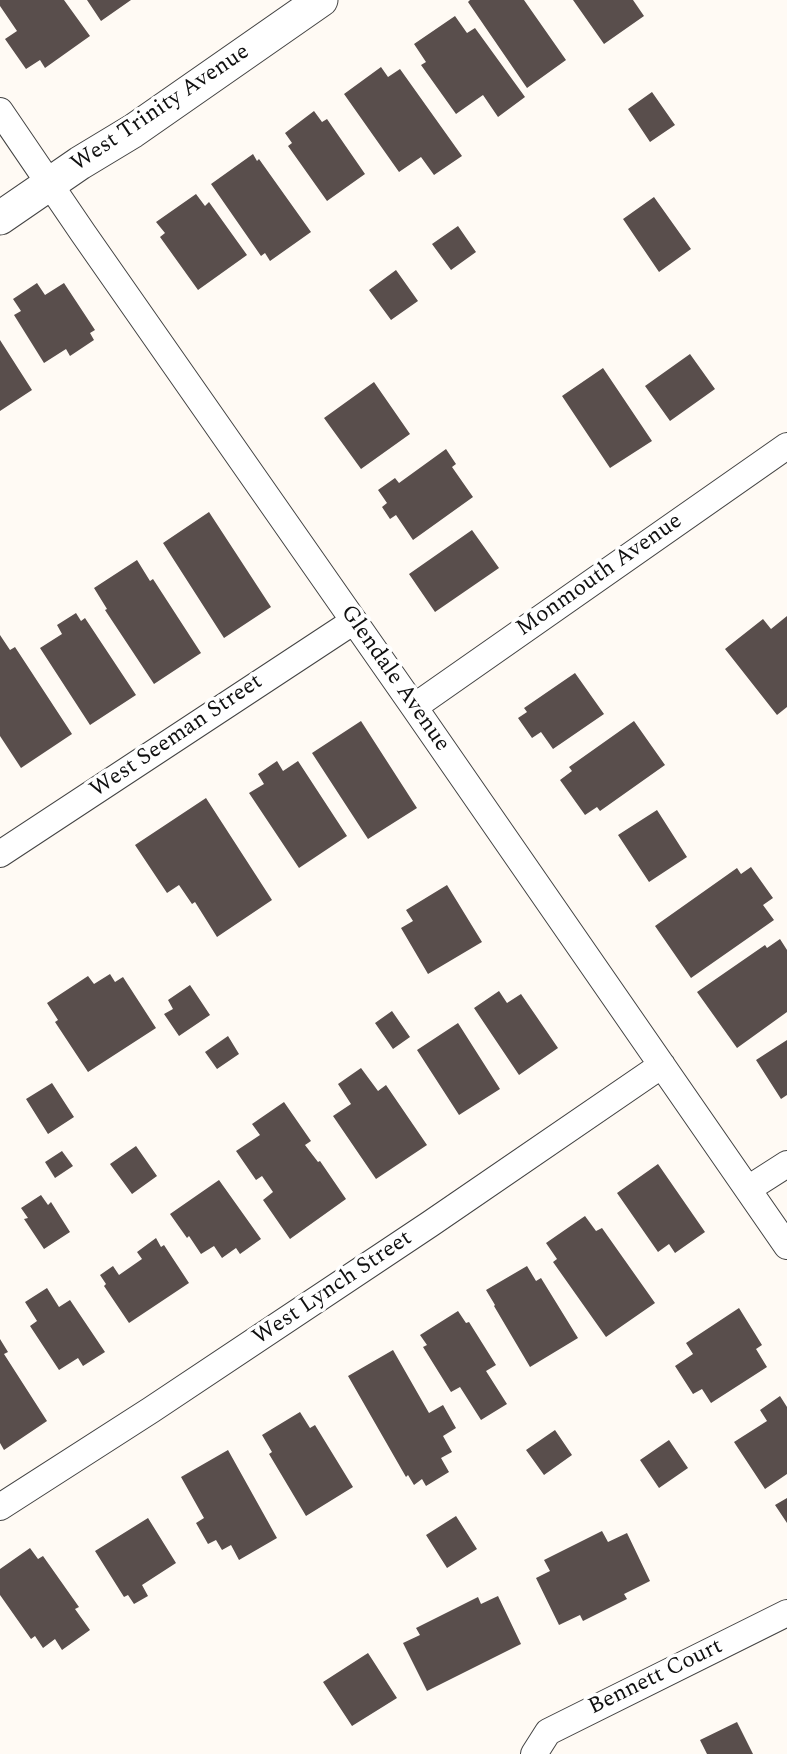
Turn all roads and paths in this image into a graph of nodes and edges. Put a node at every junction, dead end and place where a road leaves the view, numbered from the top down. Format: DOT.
graph roads {
  1 [pos="321,0"];
  2 [pos="0,111"];
  3 [pos="50,184"];
  4 [pos="0,218"];
  5 [pos="787,446"];
  6 [pos="354,621"];
  7 [pos="414,707"];
  8 [pos="0,854"];
  9 [pos="662,1065"];
  10 [pos="787,1164"];
  11 [pos="748,1189"];
  12 [pos="787,1247"];
  13 [pos="0,1507"];
  14 [pos="787,1613"];
  15 [pos="534,1754"];
  1 -- 3 [label="street, West Trinity Avenue"];
  2 -- 3 [label="street, Glendale Avenue"];
  3 -- 4 [label="street, West Trinity Avenue"];
  3 -- 6 [label="street, Glendale Avenue"];
  5 -- 7 [label="street, Monmouth Avenue"];
  6 -- 7 [label="street, Glendale Avenue"];
  6 -- 8 [label="street, West Seeman Street"];
  7 -- 9 [label="street, Glendale Avenue"];
  9 -- 11 [label="street, Glendale Avenue"];
  9 -- 13 [label="street, West Lynch Street"];
  10 -- 11 [label="street"];
  11 -- 12 [label="street, Glendale Avenue"];
  14 -- 15 [label="street, Bennett Court"];
}
